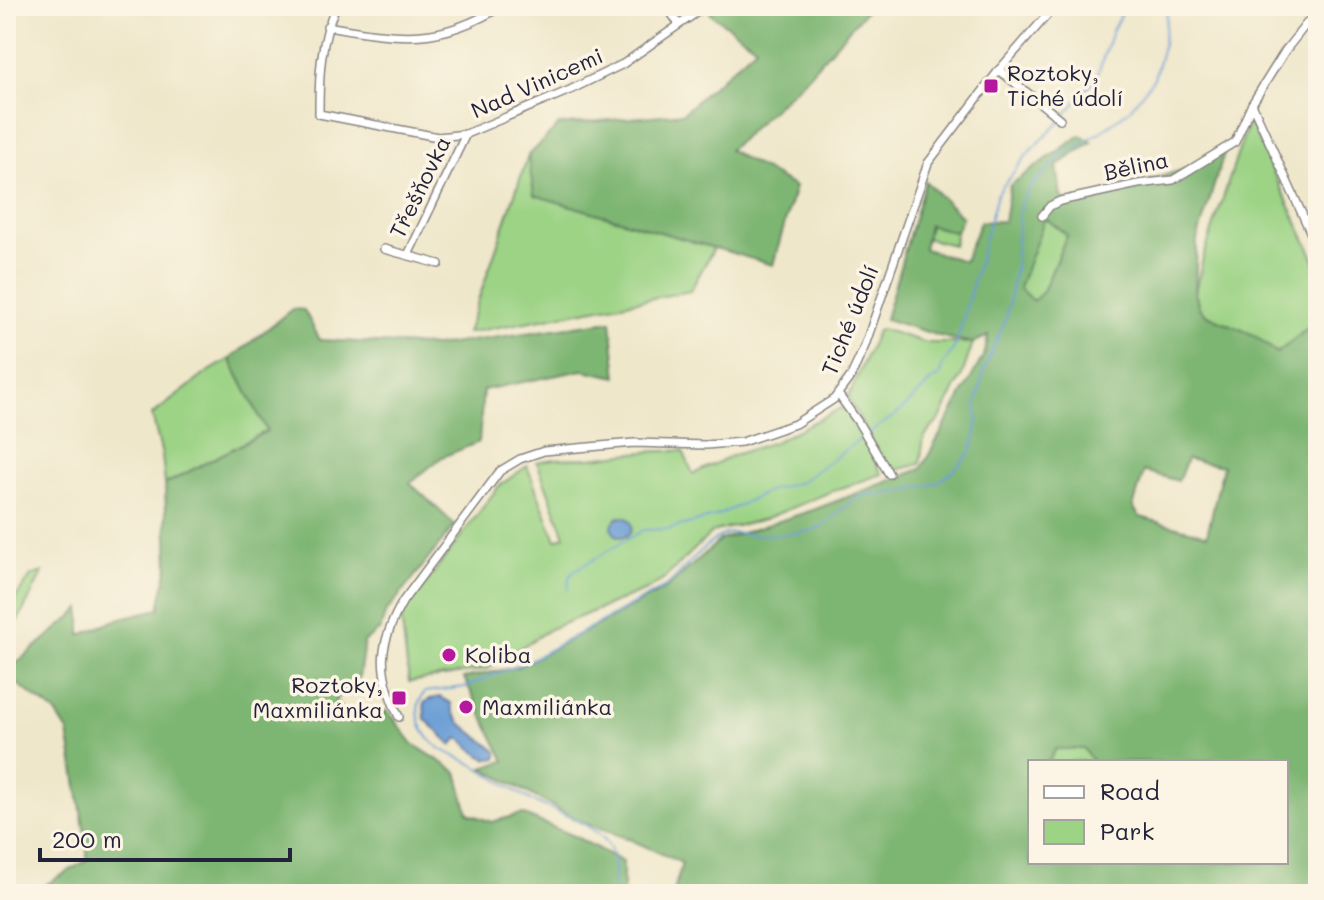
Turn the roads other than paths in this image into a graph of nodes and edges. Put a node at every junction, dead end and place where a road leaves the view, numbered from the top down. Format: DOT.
graph roads {
  1 [pos="336,6"];
  2 [pos="502,6"];
  3 [pos="666,6"];
  4 [pos="706,6"];
  5 [pos="1055,6"];
  6 [pos="1318,9"];
  7 [pos="679,24"];
  8 [pos="327,26"];
  9 [pos="999,70"];
  10 [pos="1252,104"];
  11 [pos="1060,119"];
  12 [pos="466,134"];
  13 [pos="1042,216"];
  14 [pos="384,249"];
  15 [pos="1318,249"];
  16 [pos="408,255"];
  17 [pos="439,264"];
  18 [pos="838,394"];
  19 [pos="889,474"];
  20 [pos="399,717"];
  1 -- 8 [label="street"];
  2 -- 8 [label="street"];
  3 -- 7 [label="street"];
  4 -- 7 [label="street, Nad Vinicemi"];
  5 -- 9 [label="street, Tiché údolí"];
  6 -- 10 [label="street"];
  7 -- 12 [label="street, Nad Vinicemi"];
  8 -- 12 [label="street, Nad Vinicemi"];
  9 -- 11 [label="street"];
  9 -- 18 [label="street, Tiché údolí"];
  10 -- 13 [label="street, Bělina"];
  10 -- 15 [label="street"];
  12 -- 16 [label="street, Třešňovka"];
  14 -- 16 [label="street, Třešňovka"];
  16 -- 17 [label="street, Třešňovka"];
  18 -- 19 [label="street"];
  18 -- 20 [label="street, Tiché údolí"];
}
